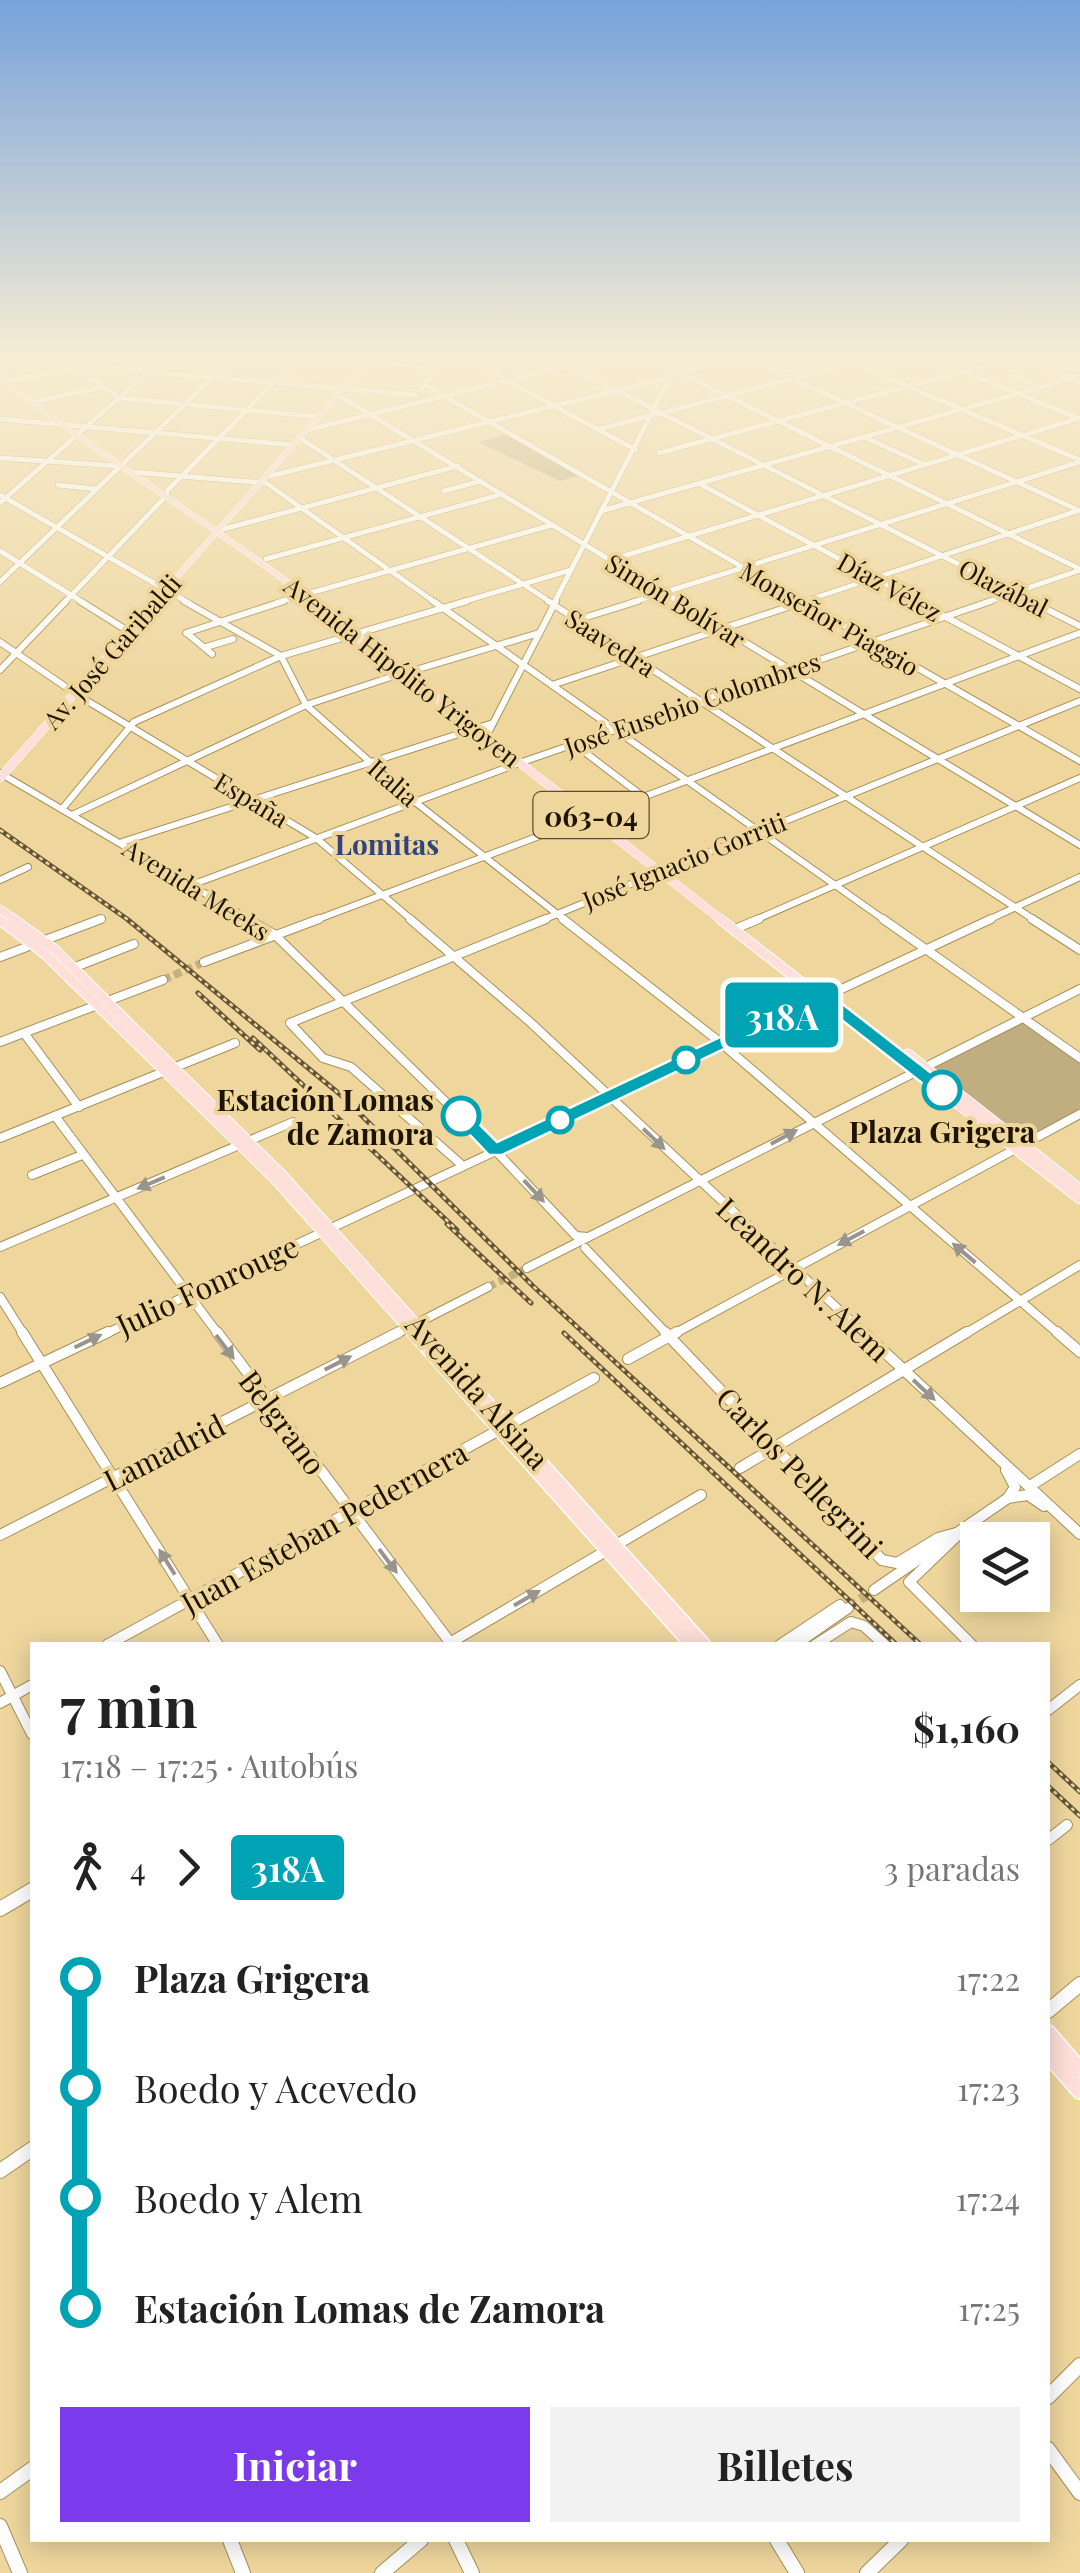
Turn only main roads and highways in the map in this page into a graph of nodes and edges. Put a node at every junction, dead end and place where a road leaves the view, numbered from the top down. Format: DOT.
graph roads {
  1 [pos="145,478"];
  2 [pos="265,478"];
  3 [pos="223,528"];
  4 [pos="307,593"];
  5 [pos="1,776"];
  6 [pos="0,909"];
  7 [pos="0,920"];
  8 [pos="39,943"];
  9 [pos="102,1003"];
  10 [pos="1020,1147"];
  11 [pos="1080,1189"];
  12 [pos="1080,1199"];
  13 [pos="612,1548"];
  14 [pos="689,1642"];
  15 [pos="701,1642"];
  16 [pos="1050,2034"];
  17 [pos="1050,2056"];
  18 [pos="1080,2070"];
  19 [pos="1080,2091"];
  1 -- 3 [label="main road, Avenida Hipólito Yrigoyen / 063-04"];
  2 -- 3 [label="main road, Av. José Garibaldi"];
  3 -- 4 [label="main road, Avenida Hipólito Yrigoyen / 063-04"];
  3 -- 4 [label="main road, Avenida Hipólito Yrigoyen / 063-04"];
  3 -- 5 [label="main road, Av. José Garibaldi"];
  4 -- 10 [label="main road, Avenida Hipólito Yrigoyen / 063-04"];
  6 -- 8 [label="main road"];
  7 -- 8 [label="main road"];
  8 -- 9 [label="main road"];
  8 -- 9 [label="main road"];
  9 -- 13 [label="main road, Avenida Alsina"];
  10 -- 11 [label="main road, Avenida Hipólito Yrigoyen / 063-04"];
  10 -- 12 [label="main road, Avenida Hipólito Yrigoyen / 063-04"];
  13 -- 14 [label="main road, Avenida Alsina"];
  13 -- 15 [label="main road, Avenida Alsina"];
  16 -- 18 [label="main road"];
  17 -- 19 [label="main road"];
}
